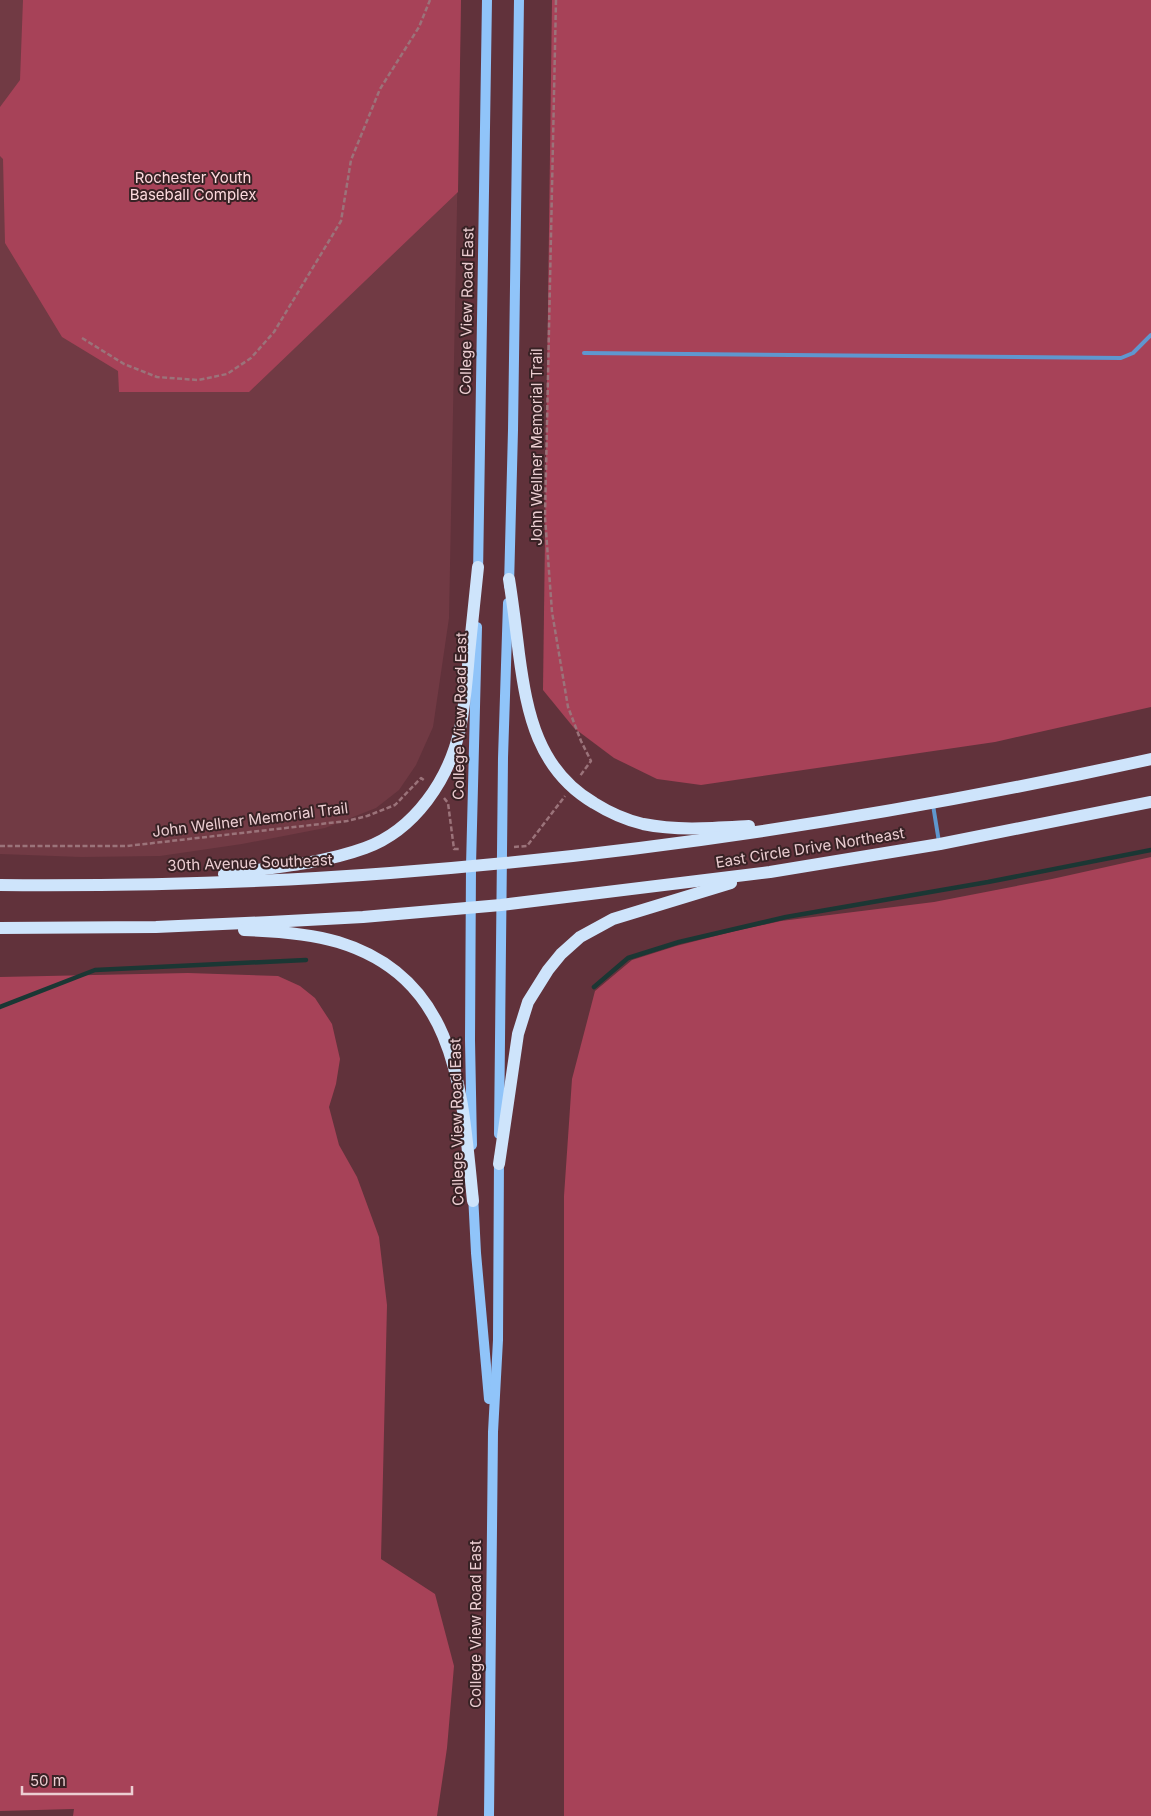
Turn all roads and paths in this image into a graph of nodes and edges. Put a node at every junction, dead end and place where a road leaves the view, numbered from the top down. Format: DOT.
graph roads {
  1 [pos="430,0"];
  2 [pos="487,0"];
  3 [pos="519,0"];
  4 [pos="556,0"];
  5 [pos="1151,335"];
  6 [pos="82,338"];
  7 [pos="584,353"];
  8 [pos="478,567"];
  9 [pos="509,579"];
  10 [pos="1151,759"];
  11 [pos="572,787"];
  12 [pos="435,789"];
  13 [pos="932,802"];
  14 [pos="1151,802"];
  15 [pos="814,824"];
  16 [pos="940,844"];
  17 [pos="0,846"];
  18 [pos="502,848"];
  19 [pos="472,849"];
  20 [pos="502,863"];
  21 [pos="471,866"];
  22 [pos="770,872"];
  23 [pos="164,883"];
  24 [pos="0,885"];
  25 [pos="501,905"];
  26 [pos="471,908"];
  27 [pos="156,927"];
  28 [pos="0,928"];
  29 [pos="499,1164"];
  30 [pos="473,1201"];
  31 [pos="493,1432"];
  32 [pos="489,1816"];
  1 -- 6 [label="path"];
  2 -- 8 [label="main road, College View Road East"];
  3 -- 9 [label="main road, College View Road East"];
  4 -- 11 [label="path, John Wellner Memorial Trail"];
  5 -- 7 [label="lane"];
  8 -- 12 [label="main road"];
  8 -- 19 [label="main road, College View Road East"];
  9 -- 11 [label="main road"];
  9 -- 18 [label="main road, College View Road East"];
  10 -- 13 [label="main road, East Circle Drive Northeast"];
  11 -- 15 [label="main road"];
  11 -- 18 [label="path, John Wellner Memorial Trail"];
  12 -- 17 [label="path, John Wellner Memorial Trail"];
  12 -- 19 [label="path"];
  12 -- 23 [label="main road"];
  13 -- 15 [label="main road, East Circle Drive Northeast"];
  13 -- 16 [label="lane"];
  14 -- 16 [label="main road, East Circle Drive Northeast"];
  15 -- 20 [label="main road, East Circle Drive Northeast"];
  16 -- 22 [label="main road, East Circle Drive Northeast"];
  18 -- 20 [label="main road, College View Road East"];
  19 -- 21 [label="main road, College View Road East"];
  20 -- 21 [label="main road, 30th Avenue Southeast"];
  20 -- 25 [label="main road, College View Road East"];
  21 -- 23 [label="main road, 30th Avenue Southeast"];
  21 -- 26 [label="main road, College View Road East"];
  22 -- 25 [label="main road, East Circle Drive Northeast"];
  22 -- 29 [label="main road"];
  23 -- 24 [label="main road, 30th Avenue Southeast"];
  25 -- 26 [label="main road, East Circle Drive Northeast"];
  25 -- 29 [label="main road, College View Road East"];
  26 -- 27 [label="main road"];
  26 -- 30 [label="main road, College View Road East"];
  27 -- 28 [label="main road"];
  27 -- 30 [label="main road"];
  29 -- 31 [label="main road, College View Road East"];
  30 -- 31 [label="main road, College View Road East"];
  31 -- 32 [label="main road, College View Road East"];
}
